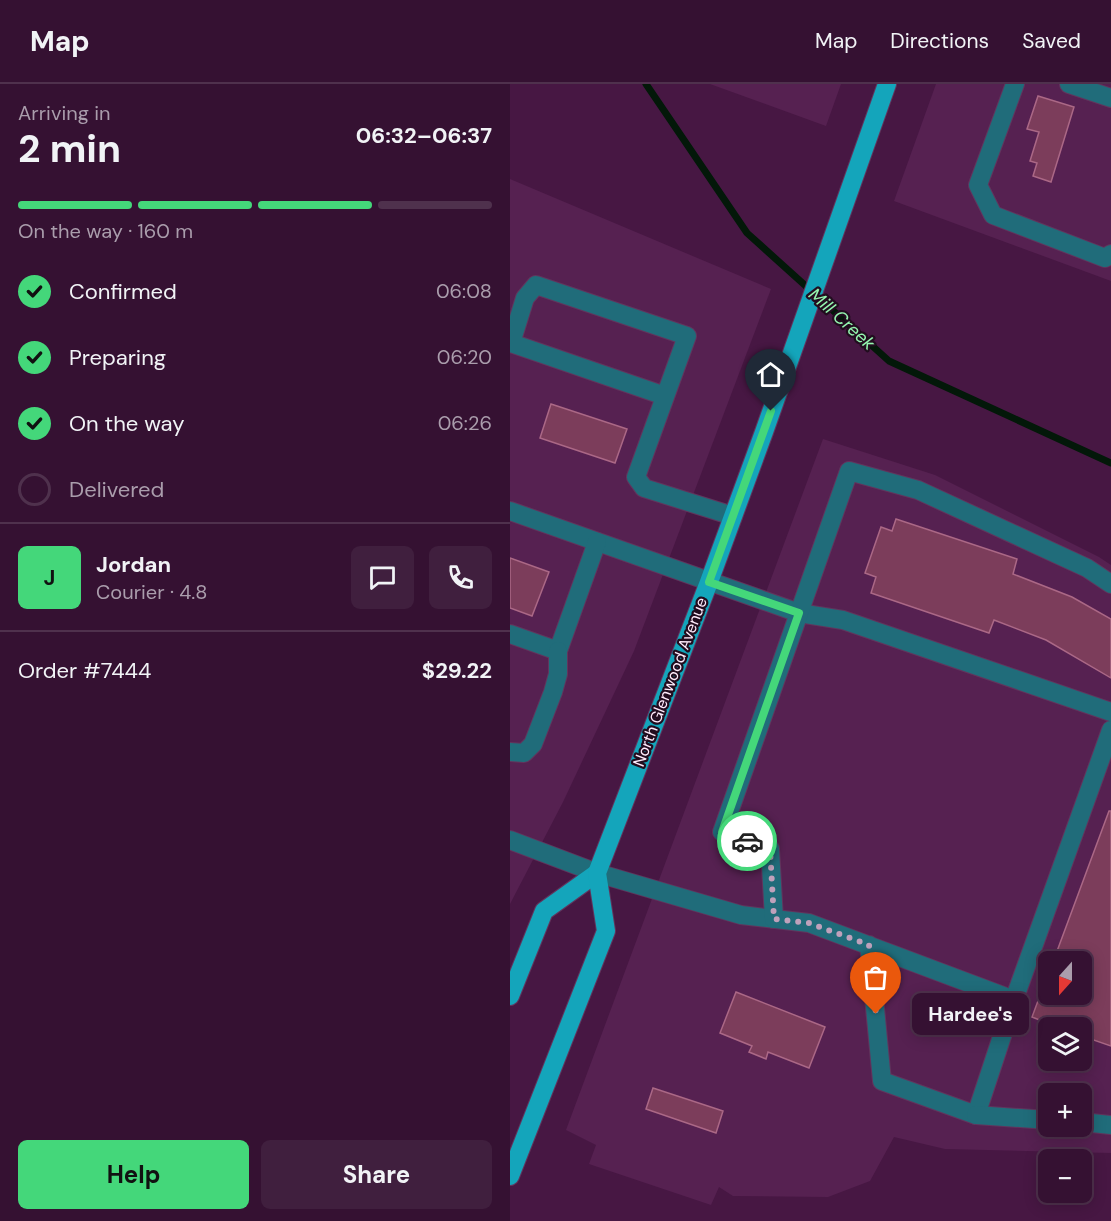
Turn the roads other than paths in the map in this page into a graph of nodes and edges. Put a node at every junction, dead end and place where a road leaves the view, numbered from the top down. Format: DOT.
graph roads {
  1 [pos="887,84"];
  2 [pos="1015,84"];
  3 [pos="1069,84"];
  4 [pos="1111,98"];
  5 [pos="1111,254"];
  6 [pos="665,396"];
  7 [pos="510,511"];
  8 [pos="733,516"];
  9 [pos="597,542"];
  10 [pos="709,582"];
  11 [pos="1111,584"];
  12 [pos="799,613"];
  13 [pos="510,634"];
  14 [pos="558,651"];
  15 [pos="1111,712"];
  16 [pos="1111,730"];
  17 [pos="510,752"];
  18 [pos="510,840"];
  19 [pos="597,873"];
  20 [pos="774,919"];
  21 [pos="869,945"];
  22 [pos="510,996"];
  23 [pos="1014,1000"];
  24 [pos="976,1115"];
  25 [pos="1038,1119"];
  26 [pos="1092,1123"];
  27 [pos="1111,1125"];
  28 [pos="510,1176"];
  1 -- 8 [label="main road, North Glenwood Avenue"];
  2 -- 5 [label="street"];
  3 -- 4 [label="street"];
  6 -- 6 [label="street"];
  6 -- 8 [label="street"];
  7 -- 9 [label="street"];
  8 -- 10 [label="main road, North Glenwood Avenue"];
  9 -- 10 [label="street"];
  9 -- 14 [label="street"];
  10 -- 12 [label="street"];
  10 -- 19 [label="main road, North Glenwood Avenue"];
  11 -- 12 [label="street"];
  12 -- 15 [label="street"];
  12 -- 20 [label="street"];
  13 -- 14 [label="street"];
  14 -- 17 [label="street"];
  16 -- 23 [label="street"];
  18 -- 19 [label="street"];
  19 -- 20 [label="street"];
  19 -- 22 [label="main road"];
  19 -- 28 [label="main road, North Glenwood Avenue"];
  20 -- 21 [label="street"];
  21 -- 23 [label="street"];
  21 -- 24 [label="street"];
  23 -- 24 [label="street"];
  24 -- 25 [label="street"];
  26 -- 27 [label="street"];
}
